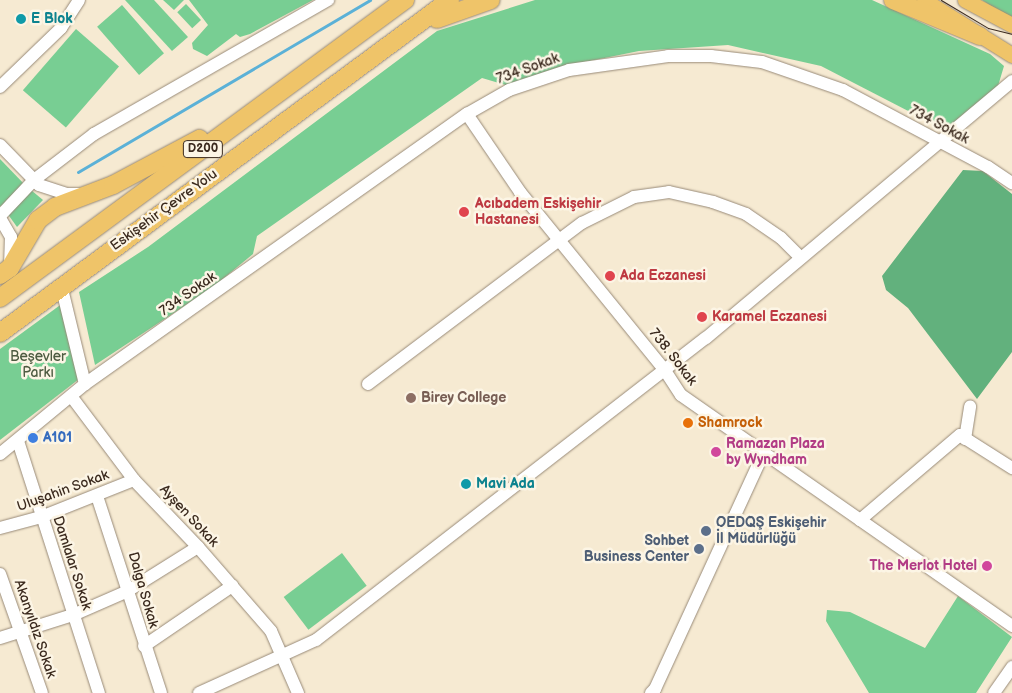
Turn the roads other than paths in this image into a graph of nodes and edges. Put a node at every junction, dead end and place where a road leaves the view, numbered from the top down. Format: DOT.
graph roads {
  1 [pos="79,0"];
  2 [pos="328,0"];
  3 [pos="405,0"];
  4 [pos="450,0"];
  5 [pos="491,0"];
  6 [pos="893,0"];
  7 [pos="924,0"];
  8 [pos="964,0"];
  9 [pos="1012,25"];
  10 [pos="980,36"];
  11 [pos="395,43"];
  12 [pos="1012,55"];
  13 [pos="1012,81"];
  14 [pos="0,87"];
  15 [pos="467,114"];
  16 [pos="231,128"];
  17 [pos="936,142"];
  18 [pos="0,145"];
  19 [pos="34,180"];
  20 [pos="1012,183"];
  21 [pos="93,193"];
  22 [pos="0,217"];
  23 [pos="558,241"];
  24 [pos="801,258"];
  25 [pos="5,272"];
  26 [pos="62,289"];
  27 [pos="0,298"];
  28 [pos="0,333"];
  29 [pos="664,369"];
  30 [pos="85,384"];
  31 [pos="368,384"];
  32 [pos="71,396"];
  33 [pos="970,406"];
  34 [pos="965,439"];
  35 [pos="18,441"];
  36 [pos="764,452"];
  37 [pos="0,454"];
  38 [pos="1012,468"];
  39 [pos="134,480"];
  40 [pos="97,496"];
  41 [pos="41,518"];
  42 [pos="860,520"];
  43 [pos="0,528"];
  44 [pos="198,547"];
  45 [pos="0,574"];
  46 [pos="232,586"];
  47 [pos="126,592"];
  48 [pos="73,615"];
  49 [pos="1012,626"];
  50 [pos="20,632"];
  51 [pos="0,638"];
  52 [pos="144,646"];
  53 [pos="284,657"];
  54 [pos="1012,667"];
  55 [pos="42,693"];
  56 [pos="98,693"];
  57 [pos="160,693"];
  58 [pos="199,693"];
  59 [pos="298,693"];
  60 [pos="651,693"];
  61 [pos="994,693"];
  1 -- 14 [label="street"];
  2 -- 19 [label="street"];
  3 -- 16 [label="highway, Eskişehir Çevre Yolu / D200"];
  4 -- 11 [label="highway, Eskişehir Çevre Yolu / D200"];
  5 -- 11 [label="highway"];
  6 -- 10 [label="highway"];
  7 -- 10 [label="main road"];
  8 -- 9 [label="main road"];
  10 -- 12 [label="main road"];
  11 -- 26 [label="highway, Eskişehir Çevre Yolu / D200"];
  13 -- 17 [label="street"];
  15 -- 17 [label="street, 734 Sokak"];
  15 -- 23 [label="street, 738. Sokak"];
  15 -- 30 [label="street, 734 Sokak"];
  16 -- 21 [label="highway"];
  16 -- 27 [label="highway, Eskişehir Çevre Yolu / D200"];
  17 -- 20 [label="street, 734 Sokak"];
  17 -- 24 [label="street"];
  18 -- 19 [label="street"];
  19 -- 21 [label="street"];
  19 -- 22 [label="street"];
  21 -- 25 [label="highway"];
  22 -- 25 [label="street"];
  23 -- 24 [label="street"];
  23 -- 29 [label="street, 738. Sokak"];
  23 -- 31 [label="street"];
  24 -- 29 [label="street"];
  26 -- 28 [label="highway, Eskişehir Çevre Yolu / D200"];
  26 -- 30 [label="street"];
  29 -- 36 [label="street, 738. Sokak"];
  29 -- 53 [label="street"];
  30 -- 32 [label="street, 734 Sokak"];
  32 -- 35 [label="street, 734 Sokak"];
  32 -- 39 [label="street, Ayşen Sokak"];
  33 -- 34 [label="street"];
  34 -- 38 [label="street"];
  34 -- 42 [label="street"];
  35 -- 37 [label="street, 734 Sokak"];
  35 -- 41 [label="street, Damlalar Sokak"];
  36 -- 42 [label="street, 738. Sokak"];
  36 -- 60 [label="street"];
  39 -- 40 [label="street, Uluşahin Sokak"];
  39 -- 44 [label="street, Ayşen Sokak"];
  40 -- 41 [label="street, Uluşahin Sokak"];
  40 -- 47 [label="street, Dalga Sokak"];
  41 -- 43 [label="street, Uluşahin Sokak"];
  41 -- 48 [label="street, Damlalar Sokak"];
  42 -- 49 [label="street, 738. Sokak"];
  44 -- 46 [label="street, Ayşen Sokak"];
  44 -- 47 [label="street"];
  45 -- 50 [label="street, Akanyıldız Sokak"];
  46 -- 52 [label="street"];
  46 -- 53 [label="street, Ayşen Sokak"];
  47 -- 48 [label="street"];
  47 -- 52 [label="street, Dalga Sokak"];
  48 -- 50 [label="street"];
  48 -- 56 [label="street, Damlalar Sokak"];
  50 -- 51 [label="street"];
  50 -- 55 [label="street, Akanyıldız Sokak"];
  52 -- 57 [label="street, Dalga Sokak"];
  53 -- 58 [label="street"];
  53 -- 59 [label="street, Ayşen Sokak"];
  54 -- 61 [label="street"];
}
